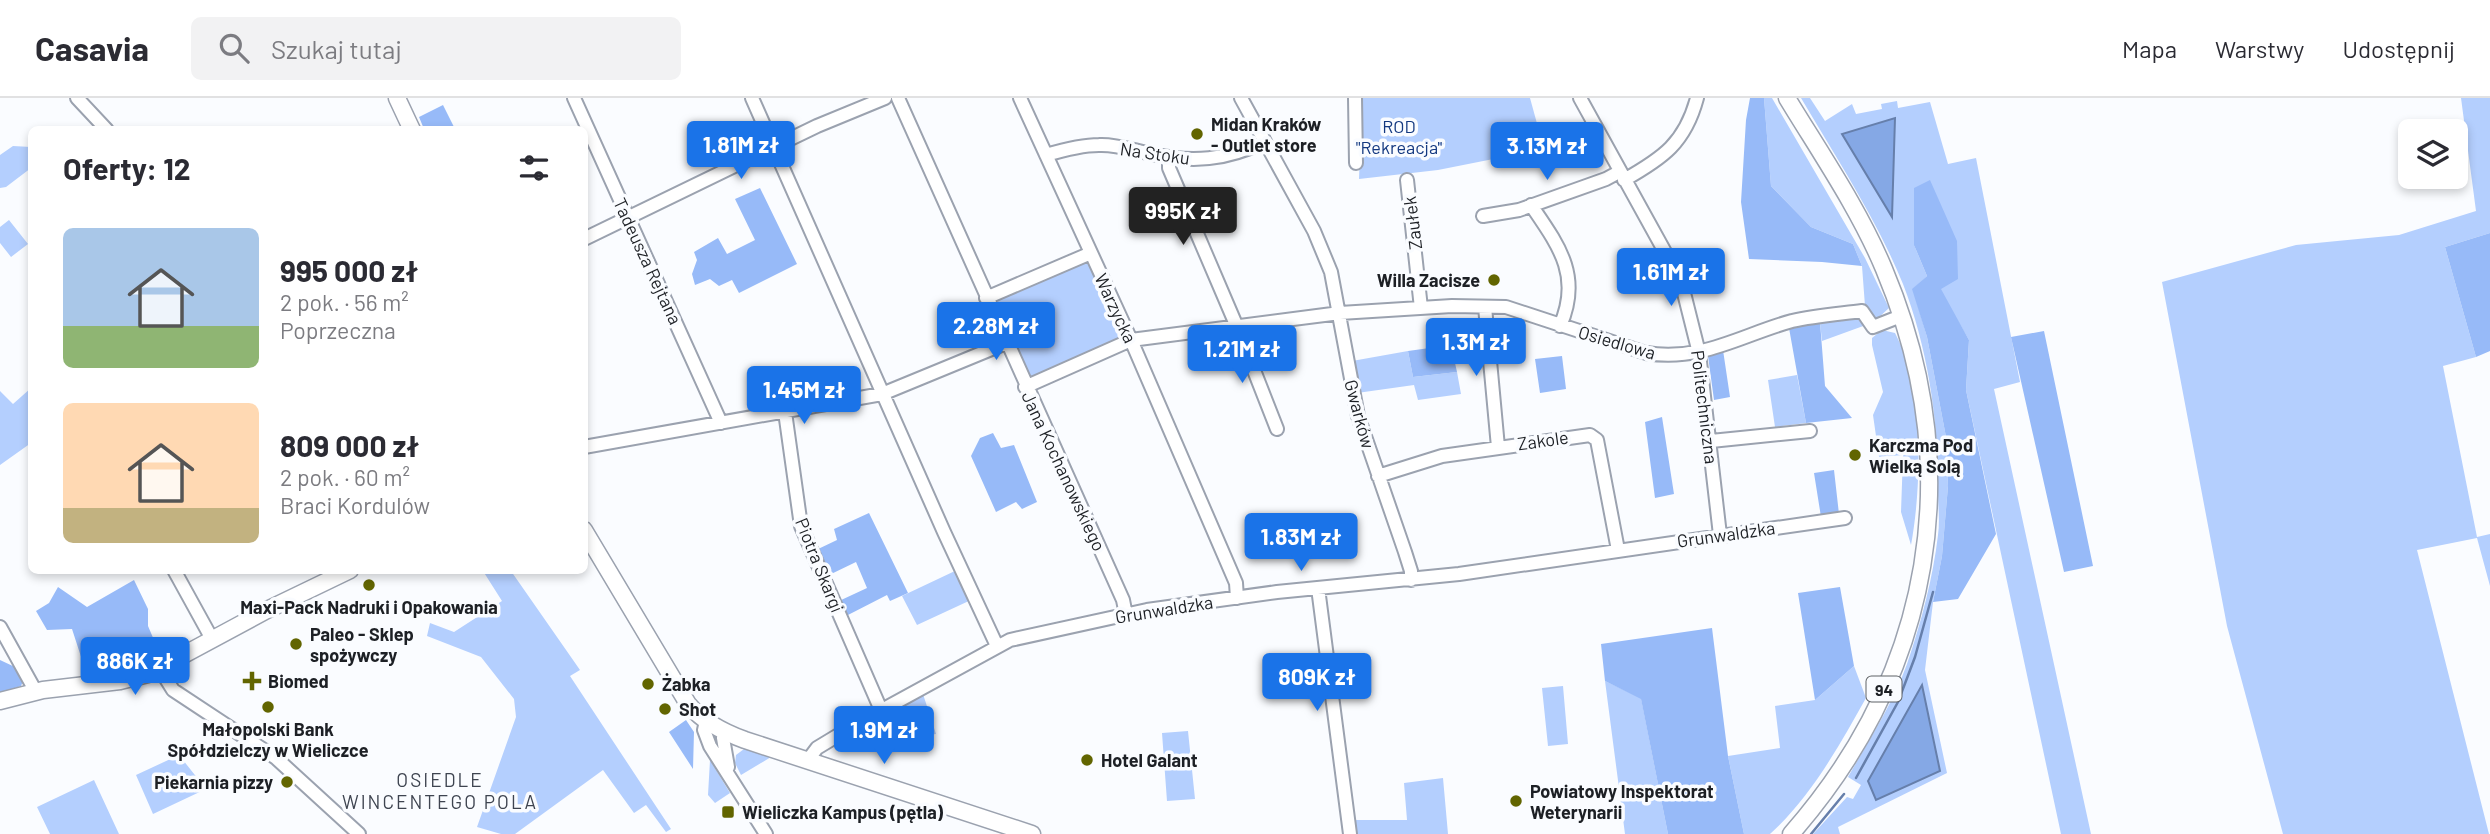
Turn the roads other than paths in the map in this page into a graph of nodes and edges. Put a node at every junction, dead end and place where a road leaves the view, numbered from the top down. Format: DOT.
graph roads {
  1 [pos="76,98"];
  2 [pos="397,98"];
  3 [pos="574,98"];
  4 [pos="752,98"];
  5 [pos="885,98"];
  6 [pos="898,98"];
  7 [pos="1020,98"];
  8 [pos="1242,98"];
  9 [pos="1355,98"];
  10 [pos="1580,98"];
  11 [pos="1697,98"];
  12 [pos="1787,98"];
  13 [pos="103,126"];
  14 [pos="410,126"];
  15 [pos="587,126"];
  16 [pos="588,129"];
  17 [pos="1263,142"];
  18 [pos="774,147"];
  19 [pos="1046,155"];
  20 [pos="1170,158"];
  21 [pos="1356,163"];
  22 [pos="1622,176"];
  23 [pos="1407,180"];
  24 [pos="1531,205"];
  25 [pos="1483,216"];
  26 [pos="628,217"];
  27 [pos="588,237"];
  28 [pos="1091,253"];
  29 [pos="986,298"];
  30 [pos="1485,307"];
  31 [pos="1421,308"];
  32 [pos="1340,313"];
  33 [pos="1901,316"];
  34 [pos="1560,326"];
  35 [pos="1237,327"];
  36 [pos="1131,340"];
  37 [pos="1006,343"];
  38 [pos="1699,353"];
  39 [pos="1026,387"];
  40 [pos="883,394"];
  41 [pos="785,412"];
  42 [pos="721,423"];
  43 [pos="1277,429"];
  44 [pos="1810,431"];
  45 [pos="1711,441"];
  46 [pos="588,446"];
  47 [pos="1498,447"];
  48 [pos="1378,476"];
  49 [pos="1845,518"];
  50 [pos="588,526"];
  51 [pos="1720,535"];
  52 [pos="588,537"];
  53 [pos="1618,550"];
  54 [pos="599,555"];
  55 [pos="176,574"];
  56 [pos="320,577"];
  57 [pos="1410,580"];
  58 [pos="1318,588"];
  59 [pos="1237,597"];
  60 [pos="1126,615"];
  61 [pos="0,627"];
  62 [pos="212,639"];
  63 [pos="997,646"];
  64 [pos="160,669"];
  65 [pos="36,692"];
  66 [pos="0,701"];
  67 [pos="881,710"];
  68 [pos="706,721"];
  69 [pos="724,732"];
  70 [pos="808,760"];
  71 [pos="729,774"];
  72 [pos="359,834"];
  73 [pos="766,834"];
  74 [pos="1032,834"];
  75 [pos="1350,834"];
  76 [pos="1791,834"];
  1 -- 13 [label="street"];
  2 -- 14 [label="main road"];
  3 -- 15 [label="street, Tadeusza Rejtana"];
  4 -- 18 [label="street"];
  5 -- 18 [label="street"];
  6 -- 29 [label="street, Jana Kochanowskiego"];
  7 -- 19 [label="street, Warzycka"];
  8 -- 17 [label="street, Gwarków"];
  9 -- 21 [label="street"];
  10 -- 22 [label="street, Politechniczna"];
  11 -- 22 [label="street"];
  12 -- 33 [label="main road, 94"];
  16 -- 26 [label="street, Tadeusza Rejtana"];
  17 -- 20 [label="street, Na Stoku"];
  17 -- 32 [label="street, Gwarków"];
  18 -- 26 [label="street"];
  18 -- 40 [label="street"];
  19 -- 20 [label="street, Na Stoku"];
  19 -- 28 [label="street, Warzycka"];
  20 -- 35 [label="street"];
  22 -- 24 [label="street"];
  22 -- 38 [label="street, Politechniczna"];
  23 -- 31 [label="street, Zaułek"];
  24 -- 25 [label="street"];
  24 -- 34 [label="street"];
  26 -- 27 [label="street"];
  26 -- 42 [label="street, Tadeusza Rejtana"];
  28 -- 29 [label="street"];
  28 -- 36 [label="street, Warzycka"];
  29 -- 37 [label="street, Jana Kochanowskiego"];
  30 -- 31 [label="street, Osiedlowa"];
  30 -- 34 [label="street, Osiedlowa"];
  30 -- 47 [label="street"];
  31 -- 32 [label="street, Osiedlowa"];
  32 -- 35 [label="street, Osiedlowa"];
  32 -- 48 [label="street, Gwarków"];
  33 -- 38 [label="street, Osiedlowa"];
  33 -- 76 [label="main road, 94"];
  34 -- 38 [label="street, Osiedlowa"];
  35 -- 36 [label="street, Osiedlowa"];
  35 -- 43 [label="street"];
  36 -- 39 [label="street, Osiedlowa"];
  36 -- 59 [label="street, Warzycka"];
  37 -- 39 [label="street, Jana Kochanowskiego"];
  37 -- 40 [label="street"];
  38 -- 45 [label="street, Politechniczna"];
  39 -- 60 [label="street, Jana Kochanowskiego"];
  40 -- 41 [label="street"];
  40 -- 63 [label="street"];
  41 -- 42 [label="street"];
  41 -- 67 [label="street, Piotra Skargi"];
  42 -- 46 [label="street"];
  44 -- 45 [label="street"];
  45 -- 51 [label="street, Politechniczna"];
  47 -- 48 [label="street, Zakole"];
  47 -- 53 [label="street, Zakole"];
  48 -- 57 [label="street, Gwarków"];
  49 -- 51 [label="street, Grunwaldzka"];
  50 -- 54 [label="main road"];
  51 -- 53 [label="street, Grunwaldzka"];
  52 -- 54 [label="main road"];
  53 -- 57 [label="street, Grunwaldzka"];
  54 -- 68 [label="main road"];
  55 -- 62 [label="street"];
  56 -- 62 [label="main road"];
  57 -- 58 [label="street, Grunwaldzka"];
  58 -- 59 [label="street, Grunwaldzka"];
  58 -- 75 [label="street"];
  59 -- 60 [label="street, Grunwaldzka"];
  60 -- 63 [label="street, Grunwaldzka"];
  61 -- 65 [label="street"];
  62 -- 64 [label="main road"];
  63 -- 67 [label="street, Grunwaldzka"];
  64 -- 65 [label="main road"];
  64 -- 72 [label="street"];
  65 -- 66 [label="main road"];
  67 -- 70 [label="street, Grunwaldzka"];
  68 -- 69 [label="main road"];
  68 -- 71 [label="street"];
  69 -- 70 [label="main road"];
  69 -- 71 [label="street"];
  70 -- 74 [label="main road"];
  71 -- 73 [label="street"];
}
